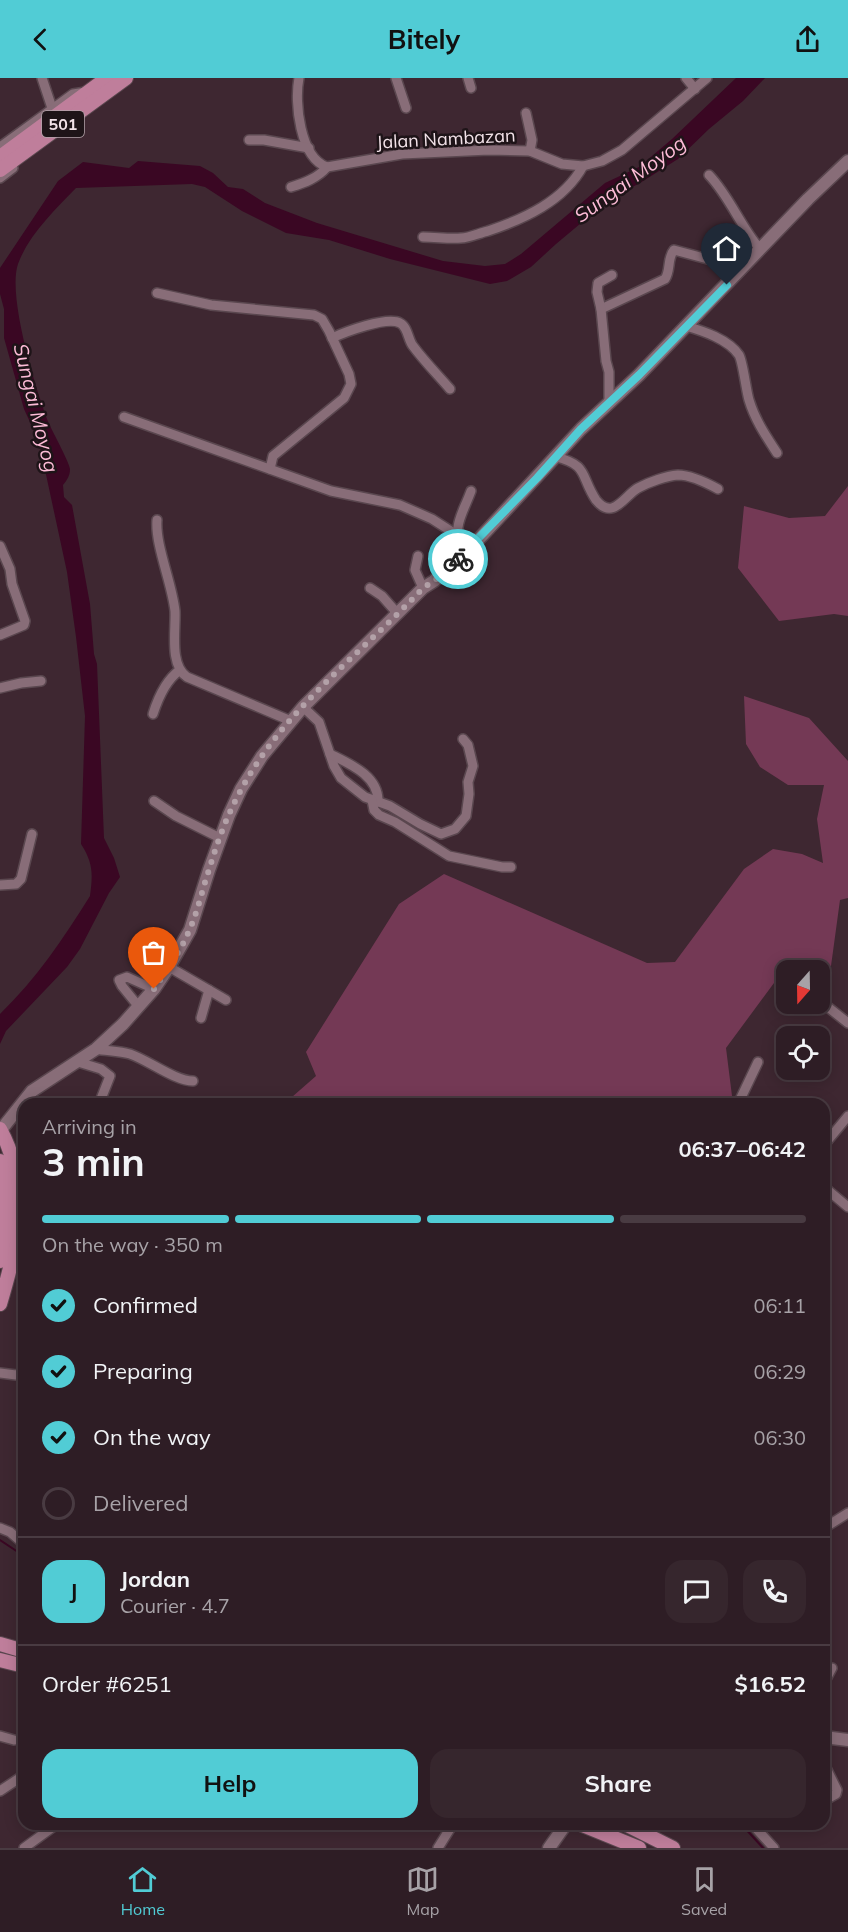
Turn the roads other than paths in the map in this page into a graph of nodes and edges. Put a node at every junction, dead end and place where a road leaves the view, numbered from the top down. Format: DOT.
graph roads {
  1 [pos="42,78"];
  2 [pos="107,78"];
  3 [pos="126,78"];
  4 [pos="136,78"];
  5 [pos="299,78"];
  6 [pos="396,78"];
  7 [pos="686,78"];
  8 [pos="707,78"];
  9 [pos="695,89"];
  10 [pos="89,92"];
  11 [pos="52,108"];
  12 [pos="406,108"];
  13 [pos="526,113"];
  14 [pos="249,140"];
  15 [pos="0,147"];
  16 [pos="309,148"];
  17 [pos="530,152"];
  18 [pos="0,157"];
  19 [pos="848,161"];
  20 [pos="583,166"];
  21 [pos="327,167"];
  22 [pos="0,170"];
  23 [pos="709,175"];
  24 [pos="0,178"];
  25 [pos="291,187"];
  26 [pos="423,237"];
  27 [pos="760,249"];
  28 [pos="741,270"];
  29 [pos="612,275"];
  30 [pos="157,293"];
  31 [pos="600,309"];
  32 [pos="686,326"];
  33 [pos="332,338"];
  34 [pos="450,388"];
  35 [pos="609,403"];
  36 [pos="124,417"];
  37 [pos="777,453"];
  38 [pos="556,457"];
  39 [pos="270,469"];
  40 [pos="718,489"];
  41 [pos="471,492"];
  42 [pos="157,520"];
  43 [pos="457,535"];
  44 [pos="0,546"];
  45 [pos="464,554"];
  46 [pos="418,556"];
  47 [pos="370,588"];
  48 [pos="423,588"];
  49 [pos="397,613"];
  50 [pos="0,635"];
  51 [pos="180,670"];
  52 [pos="41,681"];
  53 [pos="0,688"];
  54 [pos="303,707"];
  55 [pos="153,714"];
  56 [pos="291,721"];
  57 [pos="463,739"];
  58 [pos="330,754"];
  59 [pos="154,801"];
  60 [pos="375,801"];
  61 [pos="33,834"];
  62 [pos="220,838"];
  63 [pos="511,867"];
  64 [pos="0,885"];
  65 [pos="169,967"];
  66 [pos="154,989"];
  67 [pos="210,990"];
  68 [pos="226,1000"];
  69 [pos="139,1007"];
  70 [pos="830,1009"];
  71 [pos="201,1018"];
  72 [pos="848,1023"];
  73 [pos="96,1049"];
  74 [pos="78,1062"];
  75 [pos="758,1062"];
  76 [pos="193,1081"];
  77 [pos="26,1098"];
  78 [pos="101,1098"];
  79 [pos="741,1098"];
  80 [pos="18,1108"];
  81 [pos="848,1116"];
  82 [pos="0,1129"];
  83 [pos="830,1138"];
  84 [pos="8,1161"];
  85 [pos="18,1180"];
  86 [pos="830,1192"];
  87 [pos="848,1207"];
  88 [pos="18,1234"];
  89 [pos="0,1262"];
  90 [pos="0,1304"];
  91 [pos="0,1373"];
  92 [pos="18,1375"];
  93 [pos="848,1513"];
  94 [pos="830,1524"];
  95 [pos="0,1527"];
  96 [pos="18,1539"];
  97 [pos="2,1642"];
  98 [pos="18,1648"];
  99 [pos="0,1660"];
  100 [pos="18,1664"];
  101 [pos="832,1668"];
  102 [pos="830,1672"];
  103 [pos="0,1737"];
  104 [pos="830,1738"];
  105 [pos="847,1739"];
  106 [pos="14,1740"];
  107 [pos="830,1776"];
  108 [pos="18,1779"];
  109 [pos="0,1791"];
  110 [pos="830,1797"];
  111 [pos="49,1830"];
  112 [pos="449,1830"];
  113 [pos="552,1830"];
  114 [pos="561,1830"];
  115 [pos="595,1830"];
  116 [pos="638,1830"];
  117 [pos="641,1830"];
  118 [pos="758,1830"];
  119 [pos="645,1833"];
  120 [pos="549,1846"];
  121 [pos="24,1848"];
  122 [pos="438,1848"];
  123 [pos="639,1848"];
  124 [pos="673,1848"];
  125 [pos="774,1848"];
  1 -- 11 [label="street"];
  2 -- 10 [label="main road, 501"];
  3 -- 22 [label="main road, 501"];
  4 -- 24 [label="street"];
  5 -- 16 [label="street"];
  6 -- 12 [label="street"];
  7 -- 9 [label="street"];
  8 -- 9 [label="street, Jalan Nambazan"];
  9 -- 20 [label="street, Jalan Nambazan"];
  10 -- 11 [label="street"];
  10 -- 18 [label="main road, 501"];
  11 -- 15 [label="street"];
  13 -- 17 [label="street"];
  14 -- 16 [label="street"];
  16 -- 21 [label="street"];
  17 -- 20 [label="street, Jalan Nambazan"];
  17 -- 21 [label="street, Jalan Nambazan"];
  19 -- 27 [label="street"];
  20 -- 26 [label="street"];
  21 -- 25 [label="street"];
  23 -- 27 [label="street"];
  27 -- 28 [label="street"];
  28 -- 31 [label="street"];
  28 -- 32 [label="street"];
  29 -- 31 [label="street"];
  30 -- 33 [label="street"];
  31 -- 35 [label="street"];
  32 -- 35 [label="street"];
  32 -- 37 [label="street"];
  33 -- 34 [label="street"];
  33 -- 39 [label="street"];
  35 -- 38 [label="street"];
  36 -- 39 [label="street"];
  38 -- 40 [label="street"];
  38 -- 45 [label="street"];
  39 -- 43 [label="street"];
  41 -- 43 [label="street"];
  42 -- 51 [label="street"];
  43 -- 45 [label="street"];
  44 -- 50 [label="street"];
  45 -- 48 [label="street"];
  46 -- 48 [label="street"];
  47 -- 49 [label="street"];
  48 -- 49 [label="street"];
  49 -- 54 [label="street"];
  51 -- 55 [label="street"];
  51 -- 56 [label="street"];
  52 -- 53 [label="street"];
  54 -- 56 [label="street"];
  54 -- 58 [label="street"];
  56 -- 62 [label="street"];
  57 -- 60 [label="street"];
  58 -- 60 [label="street"];
  58 -- 60 [label="street"];
  59 -- 62 [label="street"];
  60 -- 63 [label="street"];
  61 -- 64 [label="street"];
  62 -- 65 [label="street"];
  65 -- 66 [label="street"];
  65 -- 67 [label="street"];
  66 -- 69 [label="street"];
  66 -- 69 [label="street"];
  67 -- 68 [label="street"];
  67 -- 71 [label="street"];
  69 -- 73 [label="street"];
  70 -- 72 [label="street"];
  73 -- 74 [label="street"];
  73 -- 76 [label="street"];
  74 -- 77 [label="street"];
  74 -- 78 [label="street"];
  75 -- 79 [label="street"];
  80 -- 82 [label="street"];
  81 -- 83 [label="street"];
  82 -- 84 [label="main road"];
  84 -- 85 [label="main road"];
  84 -- 89 [label="main road"];
  86 -- 87 [label="street"];
  88 -- 90 [label="main road"];
  91 -- 92 [label="street"];
  93 -- 94 [label="street"];
  95 -- 96 [label="street"];
  97 -- 98 [label="main road"];
  99 -- 100 [label="main road"];
  101 -- 102 [label="street"];
  103 -- 106 [label="street"];
  104 -- 105 [label="street"];
  107 -- 110 [label="street"];
  108 -- 109 [label="street"];
  111 -- 121 [label="street"];
  112 -- 122 [label="street"];
  113 -- 120 [label="street"];
  114 -- 120 [label="street"];
  115 -- 123 [label="main road"];
  116 -- 119 [label="main road"];
  117 -- 119 [label="street"];
  118 -- 125 [label="street"];
  119 -- 124 [label="main road"];
}
